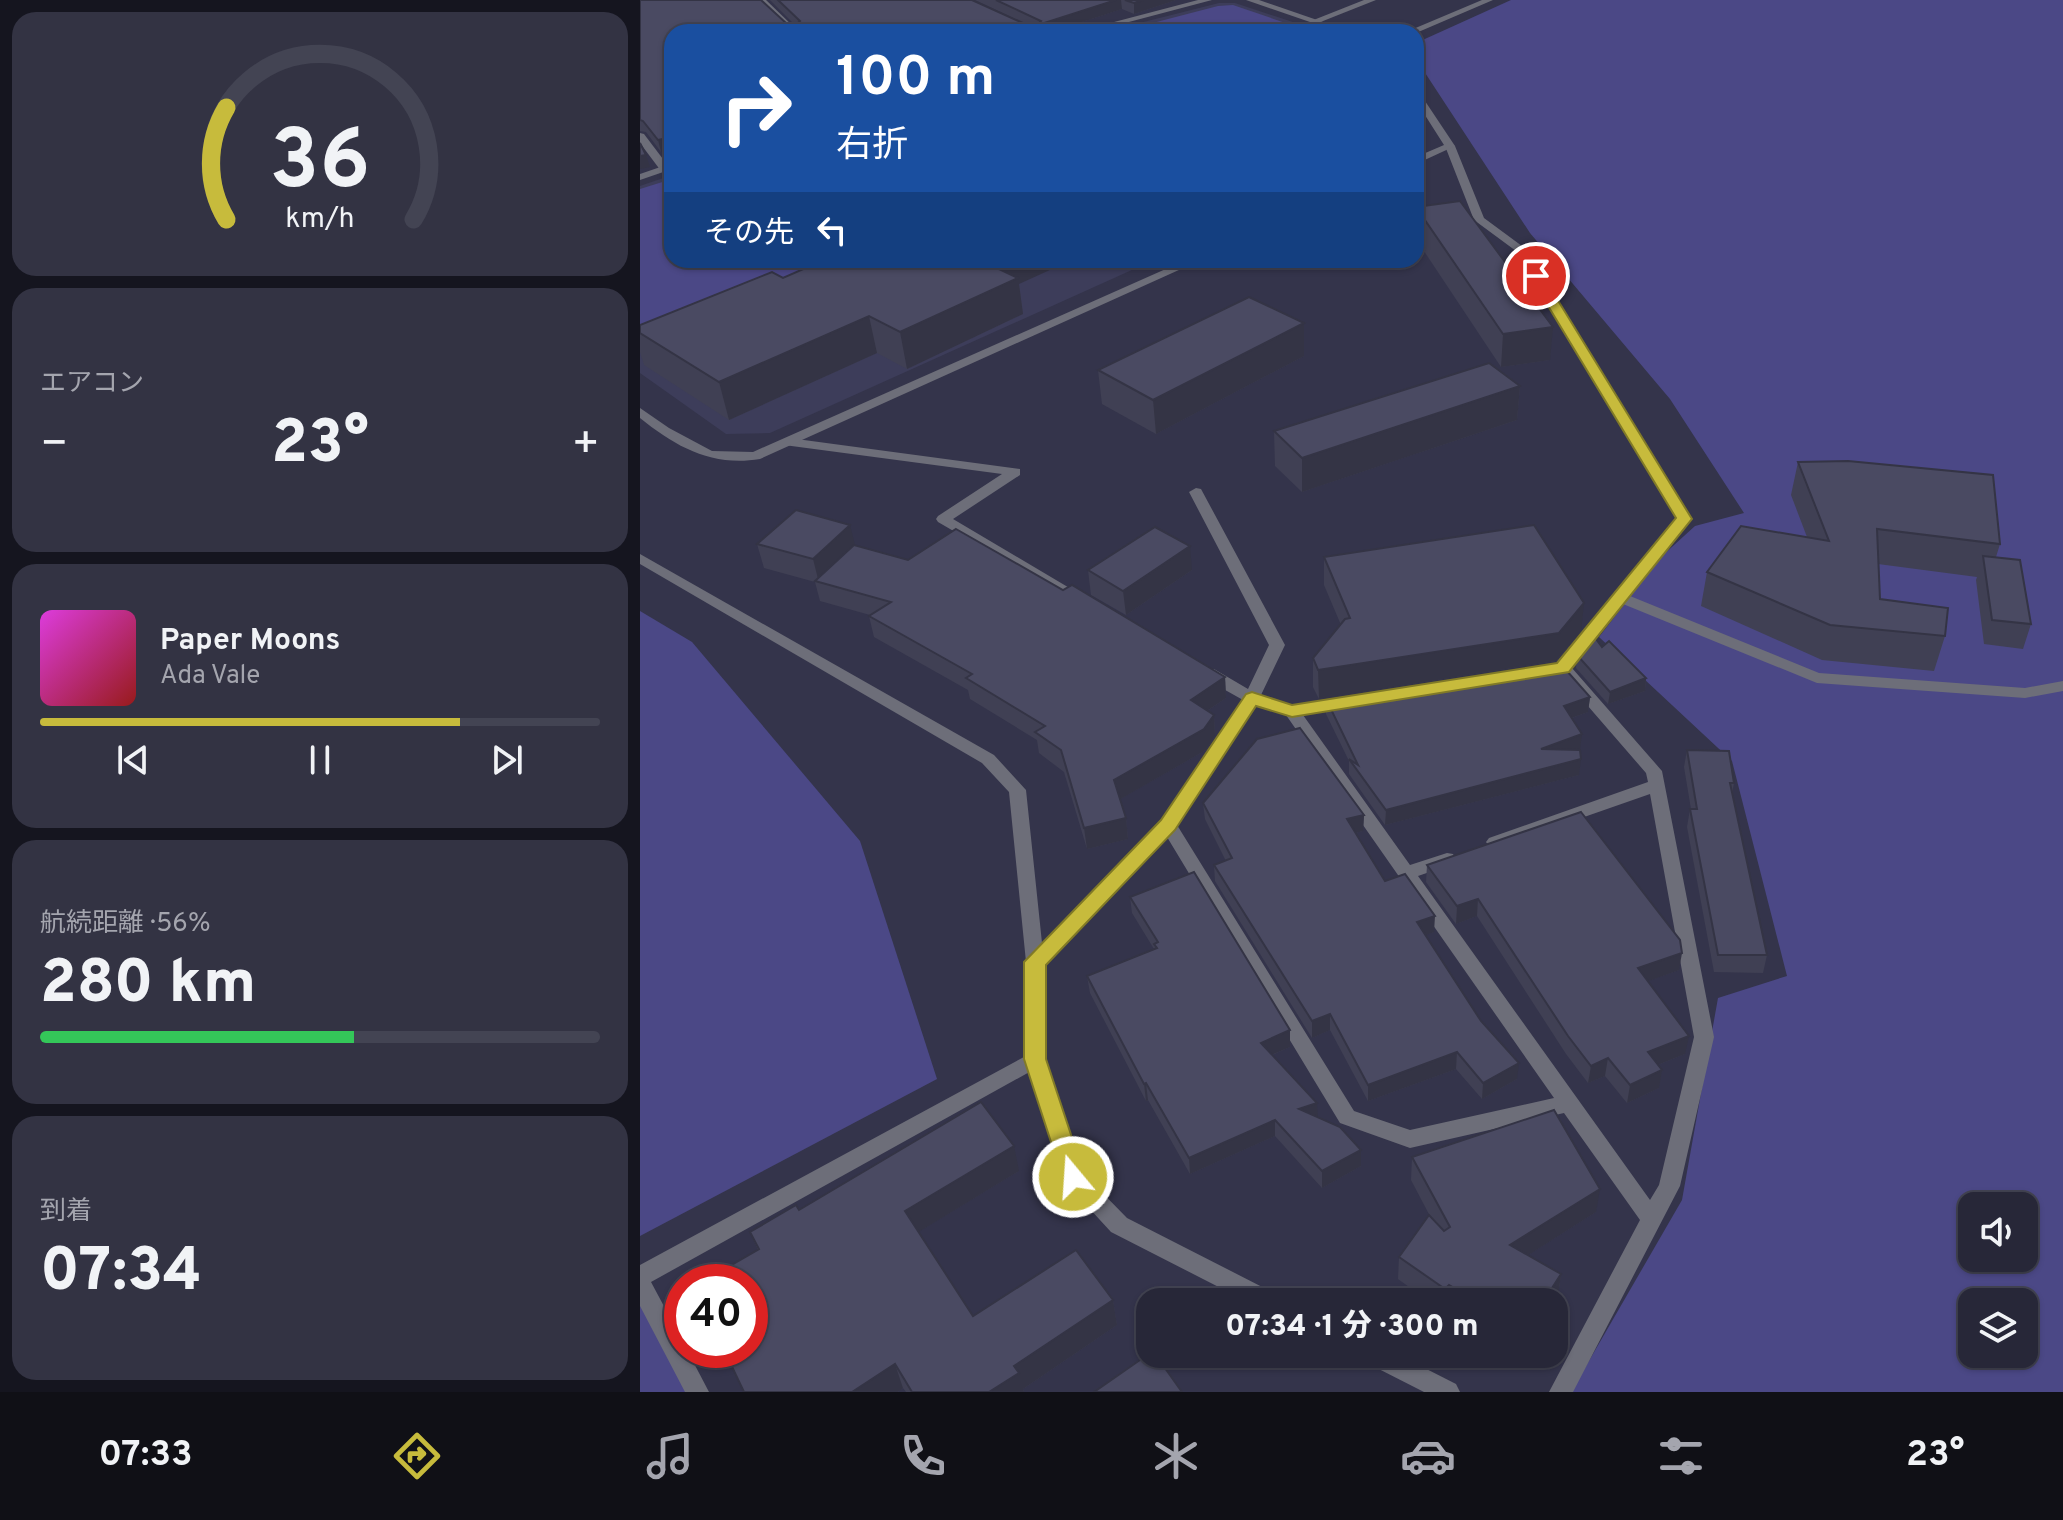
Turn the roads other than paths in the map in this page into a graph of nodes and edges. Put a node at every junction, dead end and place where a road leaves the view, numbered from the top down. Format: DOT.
graph roads {
  1 [pos="761,0"];
  2 [pos="1208,0"];
  3 [pos="1250,0"];
  4 [pos="1372,0"];
  5 [pos="1489,0"];
  6 [pos="1315,21"];
  7 [pos="786,24"];
  8 [pos="1112,24"];
  9 [pos="1324,24"];
  10 [pos="1424,26"];
  11 [pos="1424,106"];
  12 [pos="640,136"];
  13 [pos="1450,146"];
  14 [pos="1424,157"];
  15 [pos="664,163"];
  16 [pos="664,169"];
  17 [pos="640,177"];
  18 [pos="1177,268"];
  19 [pos="640,412"];
  20 [pos="789,442"];
  21 [pos="1196,492"];
  22 [pos="640,558"];
  23 [pos="1620,597"];
  24 [pos="1091,605"];
  25 [pos="1198,667"];
  26 [pos="2063,686"];
  27 [pos="1252,698"];
  28 [pos="1367,699"];
  29 [pos="1292,711"];
  30 [pos="1656,785"];
  31 [pos="1168,825"];
  32 [pos="1406,873"];
  33 [pos="1035,962"];
  34 [pos="1035,1059"];
  35 [pos="1569,1103"];
  36 [pos="1652,1220"];
  37 [pos="640,1276"];
  38 [pos="640,1284"];
  39 [pos="1243,1288"];
  40 [pos="1401,1368"];
  41 [pos="697,1392"];
  42 [pos="1448,1392"];
  43 [pos="1561,1392"];
  1 -- 7 [label="street"];
  2 -- 8 [label="street"];
  3 -- 6 [label="street"];
  4 -- 6 [label="street"];
  5 -- 10 [label="street"];
  6 -- 9 [label="street"];
  11 -- 13 [label="street"];
  12 -- 15 [label="street"];
  13 -- 14 [label="street"];
  13 -- 23 [label="street"];
  16 -- 17 [label="street"];
  18 -- 20 [label="street"];
  19 -- 20 [label="street"];
  20 -- 24 [label="street"];
  21 -- 27 [label="street"];
  22 -- 33 [label="street"];
  23 -- 26 [label="street"];
  23 -- 30 [label="street"];
  25 -- 27 [label="street"];
  27 -- 29 [label="street"];
  27 -- 31 [label="street"];
  28 -- 29 [label="street"];
  29 -- 32 [label="street"];
  30 -- 32 [label="street"];
  30 -- 36 [label="street"];
  31 -- 33 [label="street"];
  31 -- 35 [label="street"];
  32 -- 35 [label="street"];
  33 -- 34 [label="street"];
  34 -- 37 [label="street"];
  34 -- 39 [label="street"];
  35 -- 36 [label="street"];
  36 -- 43 [label="street"];
  38 -- 41 [label="street"];
  40 -- 42 [label="street"];
}
